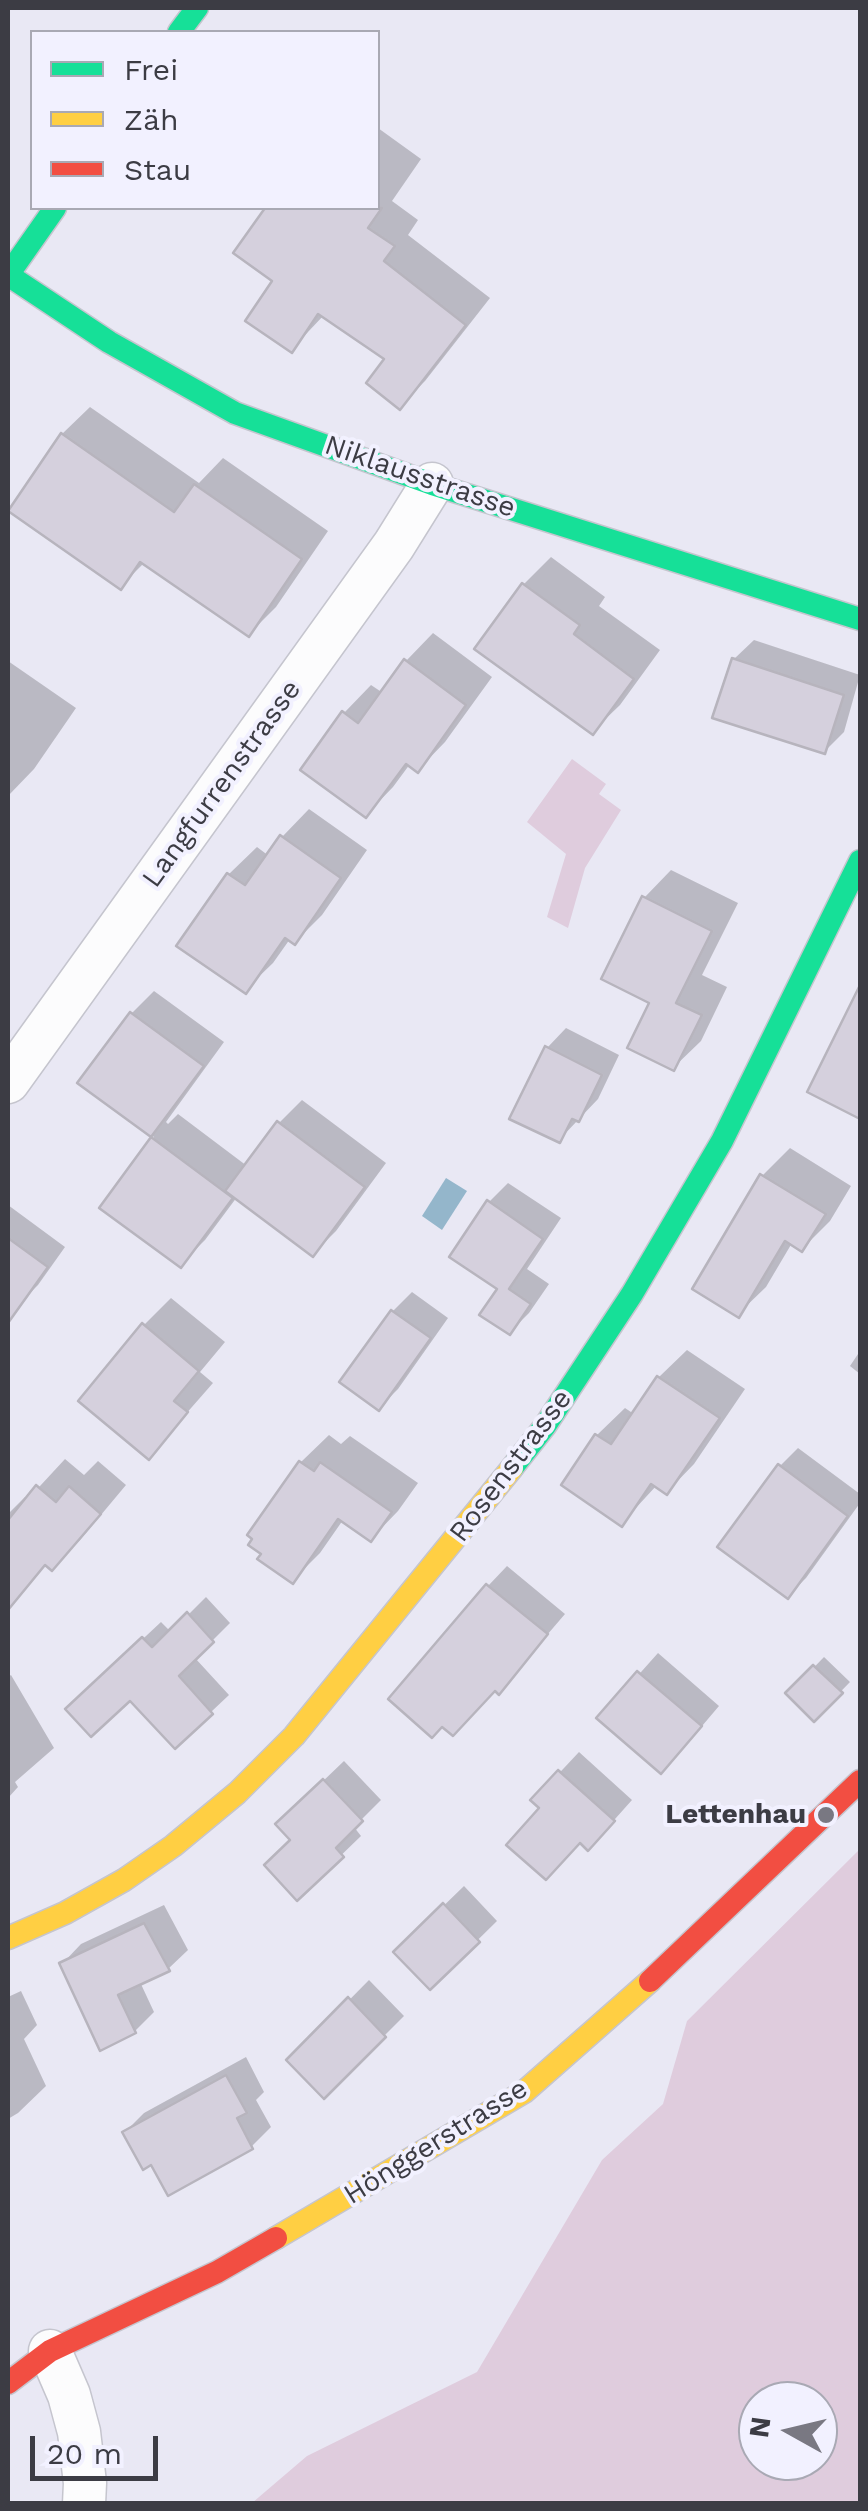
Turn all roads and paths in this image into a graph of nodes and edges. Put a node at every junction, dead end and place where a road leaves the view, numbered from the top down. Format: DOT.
graph roads {
  1 [pos="197,8"];
  2 [pos="181,30"];
  3 [pos="54,210"];
  4 [pos="8,275"];
  5 [pos="432,484"];
  6 [pos="860,618"];
  7 [pos="860,861"];
  8 [pos="8,1082"];
  9 [pos="860,1781"];
  10 [pos="8,1938"];
  11 [pos="50,2351"];
  12 [pos="8,2356"];
  13 [pos="8,2383"];
  14 [pos="84,2504"];
  1 -- 2 [label="street"];
  3 -- 4 [label="street"];
  4 -- 5 [label="street, Niklausstrasse"];
  5 -- 6 [label="street, Niklausstrasse"];
  5 -- 8 [label="street, Langfurrenstrasse"];
  7 -- 10 [label="street, Rosenstrasse"];
  9 -- 11 [label="street, Hönggerstrasse"];
  11 -- 12 [label="street, Hönggerstrasse"];
  11 -- 13 [label="street, Hönggerstrasse"];
  11 -- 14 [label="street"];
}
